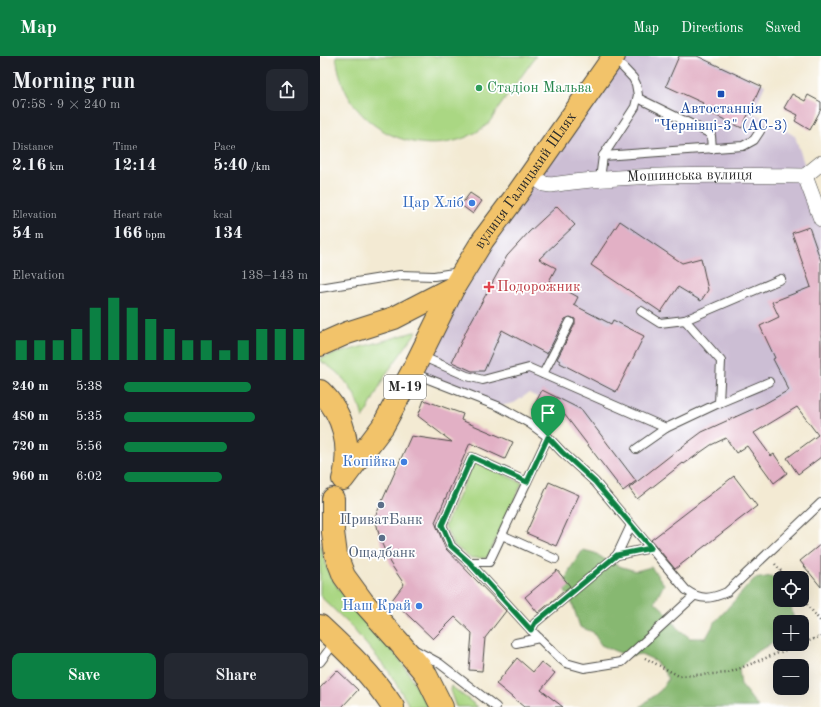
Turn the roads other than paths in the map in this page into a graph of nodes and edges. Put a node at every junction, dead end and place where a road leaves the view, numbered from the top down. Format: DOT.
graph roads {
  1 [pos="614,57"];
  2 [pos="638,98"];
  3 [pos="760,131"];
  4 [pos="712,148"];
  5 [pos="603,156"];
  6 [pos="821,163"];
  7 [pos="531,175"];
  8 [pos="805,176"];
  9 [pos="600,179"];
  10 [pos="821,219"];
  11 [pos="459,279"];
  12 [pos="781,279"];
  13 [pos="320,288"];
  14 [pos="641,311"];
  15 [pos="685,320"];
  16 [pos="570,322"];
  17 [pos="320,345"];
  18 [pos="416,364"];
  19 [pos="543,374"];
  20 [pos="769,382"];
  21 [pos="320,391"];
  22 [pos="719,403"];
  23 [pos="666,428"];
  24 [pos="548,437"];
  25 [pos="636,449"];
  26 [pos="343,478"];
  27 [pos="527,482"];
  28 [pos="821,503"];
  29 [pos="327,507"];
  30 [pos="631,526"];
  31 [pos="502,535"];
  32 [pos="651,548"];
  33 [pos="617,555"];
  34 [pos="555,559"];
  35 [pos="469,562"];
  36 [pos="694,596"];
  37 [pos="320,626"];
  38 [pos="531,630"];
  39 [pos="539,638"];
  40 [pos="336,641"];
  41 [pos="399,642"];
  42 [pos="516,643"];
  43 [pos="320,662"];
  44 [pos="393,707"];
  45 [pos="442,707"];
  46 [pos="496,707"];
  1 -- 2 [label="lane"];
  1 -- 7 [label="highway, вулиця Галицький Шлях / М-19"];
  2 -- 4 [label="lane"];
  2 -- 5 [label="lane"];
  3 -- 4 [label="lane"];
  4 -- 5 [label="lane"];
  5 -- 9 [label="lane"];
  6 -- 8 [label="street"];
  7 -- 9 [label="street, Мошинська вулиця"];
  7 -- 11 [label="highway, вулиця Галицький Шлях / М-19"];
  8 -- 9 [label="street, Мошинська вулиця"];
  8 -- 10 [label="street"];
  11 -- 13 [label="lane"];
  11 -- 17 [label="highway"];
  11 -- 18 [label="highway, вулиця Галицький Шлях / М-19"];
  12 -- 15 [label="lane"];
  14 -- 15 [label="lane"];
  15 -- 22 [label="lane"];
  16 -- 19 [label="lane"];
  18 -- 19 [label="lane"];
  18 -- 24 [label="lane"];
  18 -- 26 [label="highway, вулиця Галицький Шлях / М-19"];
  19 -- 23 [label="lane"];
  20 -- 22 [label="lane"];
  21 -- 26 [label="highway, М-19"];
  22 -- 23 [label="lane"];
  23 -- 25 [label="lane"];
  24 -- 27 [label="lane"];
  24 -- 30 [label="lane"];
  26 -- 29 [label="highway, М-19"];
  27 -- 31 [label="lane"];
  27 -- 35 [label="lane"];
  28 -- 36 [label="lane"];
  29 -- 41 [label="highway, М-19"];
  30 -- 32 [label="lane"];
  30 -- 33 [label="lane"];
  31 -- 34 [label="lane"];
  31 -- 35 [label="lane"];
  32 -- 33 [label="lane"];
  32 -- 36 [label="lane"];
  33 -- 38 [label="lane"];
  35 -- 38 [label="lane"];
  36 -- 39 [label="lane"];
  37 -- 40 [label="highway"];
  38 -- 39 [label="lane"];
  39 -- 42 [label="lane"];
  40 -- 43 [label="lane"];
  40 -- 44 [label="highway"];
  41 -- 45 [label="highway, М-19"];
  41 -- 46 [label="lane"];
}
